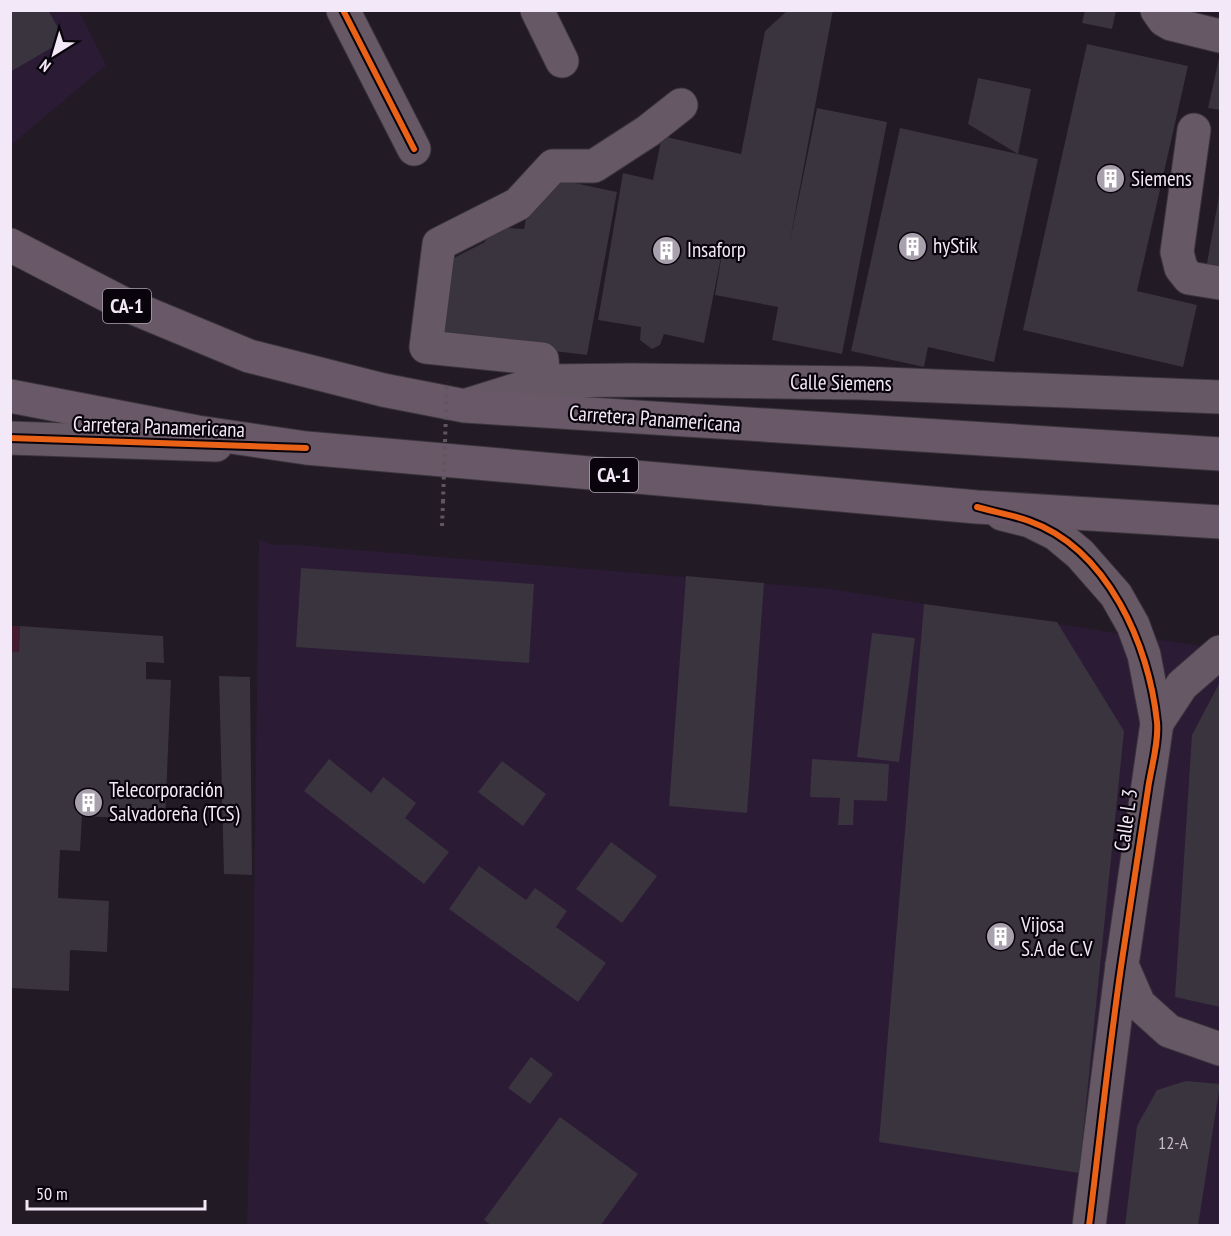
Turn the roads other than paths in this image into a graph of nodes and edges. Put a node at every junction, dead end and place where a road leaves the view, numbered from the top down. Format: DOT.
graph roads {
  1 [pos="342,10"];
  2 [pos="537,10"];
  3 [pos="1157,10"];
  4 [pos="1221,36"];
  5 [pos="562,61"];
  6 [pos="681,105"];
  7 [pos="1194,130"];
  8 [pos="414,149"];
  9 [pos="10,245"];
  10 [pos="1221,283"];
  11 [pos="440,298"];
  12 [pos="426,347"];
  13 [pos="544,381"];
  14 [pos="456,394"];
  15 [pos="10,396"];
  16 [pos="1221,397"];
  17 [pos="10,438"];
  18 [pos="306,448"];
  19 [pos="1221,454"];
  20 [pos="977,507"];
  21 [pos="1221,522"];
  22 [pos="1221,652"];
  23 [pos="1157,723"];
  24 [pos="1122,965"];
  25 [pos="1221,1048"];
  26 [pos="1089,1226"];
  1 -- 8 [label="street"];
  2 -- 5 [label="street"];
  3 -- 4 [label="street"];
  6 -- 12 [label="street"];
  7 -- 10 [label="street"];
  9 -- 14 [label="main road, Carretera Panamericana / CA-1"];
  11 -- 12 [label="street"];
  12 -- 13 [label="street"];
  13 -- 14 [label="street, Calle Siemens"];
  13 -- 16 [label="street, Calle Siemens"];
  14 -- 19 [label="main road, Carretera Panamericana / CA-1"];
  15 -- 18 [label="main road, Carretera Panamericana / CA-1"];
  17 -- 18 [label="street, Carretera Panamericana"];
  18 -- 20 [label="main road, Carretera Panamericana / CA-1"];
  20 -- 21 [label="main road, Carretera Panamericana / CA-1"];
  20 -- 23 [label="street, Calle L 3"];
  22 -- 23 [label="street"];
  23 -- 24 [label="street, Calle L 3"];
  24 -- 25 [label="street"];
  24 -- 26 [label="street, Calle L 3"];
}
